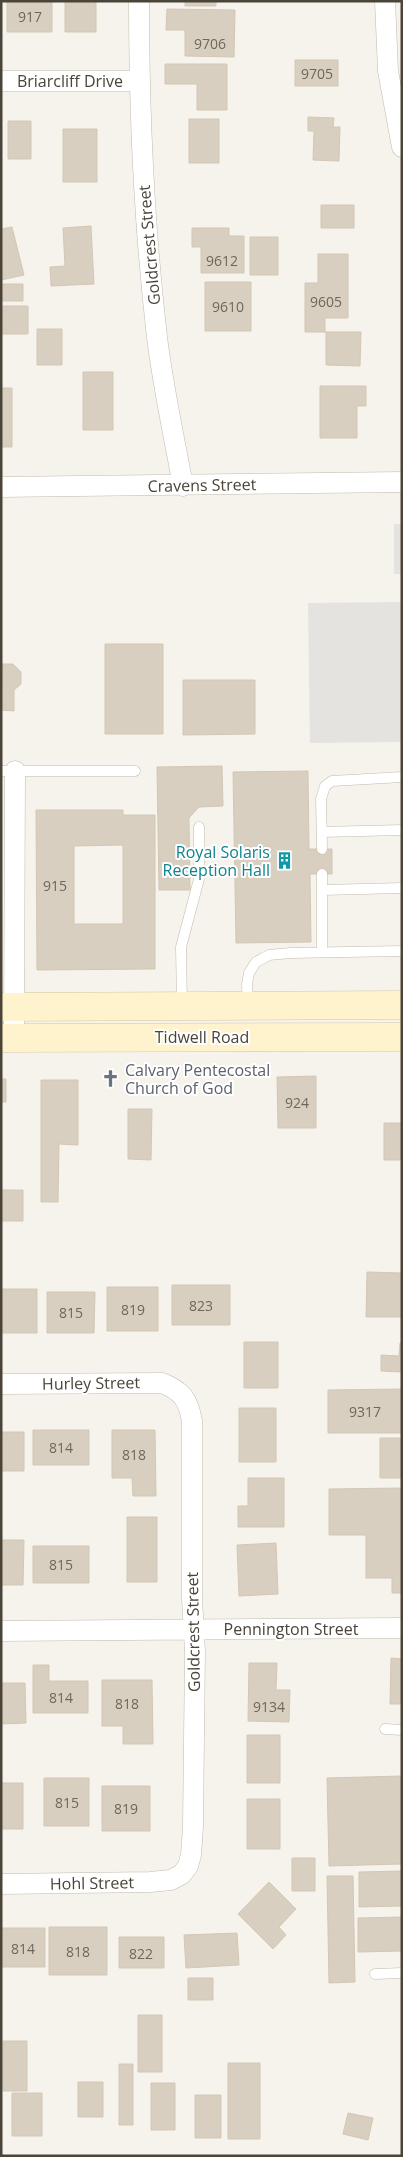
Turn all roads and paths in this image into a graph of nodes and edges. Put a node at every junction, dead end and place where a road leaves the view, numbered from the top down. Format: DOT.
graph roads {
  1 [pos="140,1"];
  2 [pos="384,1"];
  3 [pos="1,81"];
  4 [pos="139,81"];
  5 [pos="402,147"];
  6 [pos="402,482"];
  7 [pos="183,486"];
  8 [pos="1,487"];
  9 [pos="8,771"];
  10 [pos="135,771"];
  11 [pos="402,777"];
  12 [pos="199,827"];
  13 [pos="402,830"];
  14 [pos="322,832"];
  15 [pos="322,849"];
  16 [pos="322,874"];
  17 [pos="402,888"];
  18 [pos="322,890"];
  19 [pos="402,951"];
  20 [pos="322,952"];
  21 [pos="402,1005"];
  22 [pos="182,1006"];
  23 [pos="241,1006"];
  24 [pos="8,1007"];
  25 [pos="402,1036"];
  26 [pos="8,1038"];
  27 [pos="234,1038"];
  28 [pos="1,1384"];
  29 [pos="178,1391"];
  30 [pos="402,1628"];
  31 [pos="193,1629"];
  32 [pos="1,1631"];
  33 [pos="385,1729"];
  34 [pos="402,1730"];
  35 [pos="182,1874"];
  36 [pos="1,1884"];
  37 [pos="402,1973"];
  38 [pos="375,1974"];
  1 -- 4 [label="street, Goldcrest Street"];
  2 -- 5 [label="street"];
  3 -- 4 [label="street, Briarcliff Drive"];
  4 -- 7 [label="street, Goldcrest Street"];
  6 -- 7 [label="street, Cravens Street"];
  7 -- 8 [label="street, Cravens Street"];
  9 -- 10 [label="lane"];
  9 -- 24 [label="street"];
  11 -- 14 [label="lane"];
  12 -- 22 [label="lane"];
  13 -- 14 [label="lane"];
  14 -- 15 [label="lane"];
  16 -- 18 [label="lane"];
  17 -- 18 [label="lane"];
  18 -- 20 [label="lane"];
  19 -- 20 [label="lane"];
  20 -- 23 [label="lane"];
  21 -- 23 [label="main road, Tidwell Road"];
  22 -- 23 [label="main road, Tidwell Road"];
  22 -- 24 [label="main road, Tidwell Road"];
  23 -- 27 [label="main road"];
  24 -- 26 [label="street"];
  25 -- 27 [label="main road, Tidwell Road"];
  26 -- 27 [label="main road, Tidwell Road"];
  28 -- 29 [label="street, Hurley Street"];
  29 -- 31 [label="street, Goldcrest Street"];
  30 -- 31 [label="street, Pennington Street"];
  31 -- 32 [label="street, Pennington Street"];
  31 -- 35 [label="street, Goldcrest Street"];
  33 -- 34 [label="lane"];
  35 -- 36 [label="street, Hohl Street"];
  37 -- 38 [label="lane"];
}
